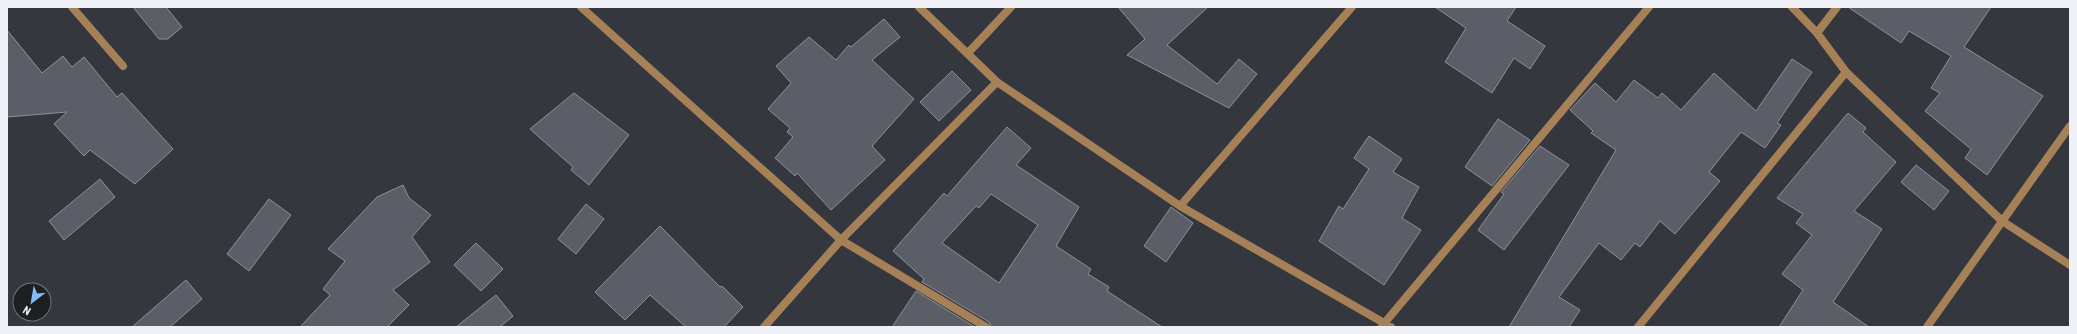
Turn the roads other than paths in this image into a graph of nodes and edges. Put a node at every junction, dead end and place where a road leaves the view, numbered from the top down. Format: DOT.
graph roads {
  1 [pos="72,7"];
  2 [pos="581,7"];
  3 [pos="919,7"];
  4 [pos="1011,7"];
  5 [pos="1352,7"];
  6 [pos="1650,7"];
  7 [pos="1792,7"];
  8 [pos="1837,7"];
  9 [pos="1817,33"];
  10 [pos="968,53"];
  11 [pos="123,66"];
  12 [pos="1846,72"];
  13 [pos="997,82"];
  14 [pos="2070,126"];
  15 [pos="1180,206"];
  16 [pos="2002,221"];
  17 [pos="841,240"];
  18 [pos="2070,265"];
  19 [pos="1386,326"];
  20 [pos="764,327"];
  21 [pos="986,327"];
  22 [pos="1638,327"];
  23 [pos="1926,327"];
  1 -- 11 [label="street"];
  2 -- 17 [label="street"];
  3 -- 10 [label="street"];
  4 -- 10 [label="street"];
  5 -- 15 [label="street"];
  6 -- 19 [label="street"];
  7 -- 9 [label="street"];
  8 -- 9 [label="street"];
  9 -- 12 [label="street"];
  10 -- 13 [label="street"];
  12 -- 16 [label="street"];
  12 -- 22 [label="street"];
  13 -- 15 [label="street"];
  13 -- 17 [label="street"];
  14 -- 16 [label="street"];
  15 -- 19 [label="street"];
  16 -- 18 [label="street"];
  16 -- 23 [label="street"];
  17 -- 20 [label="street"];
  17 -- 21 [label="street"];
}
